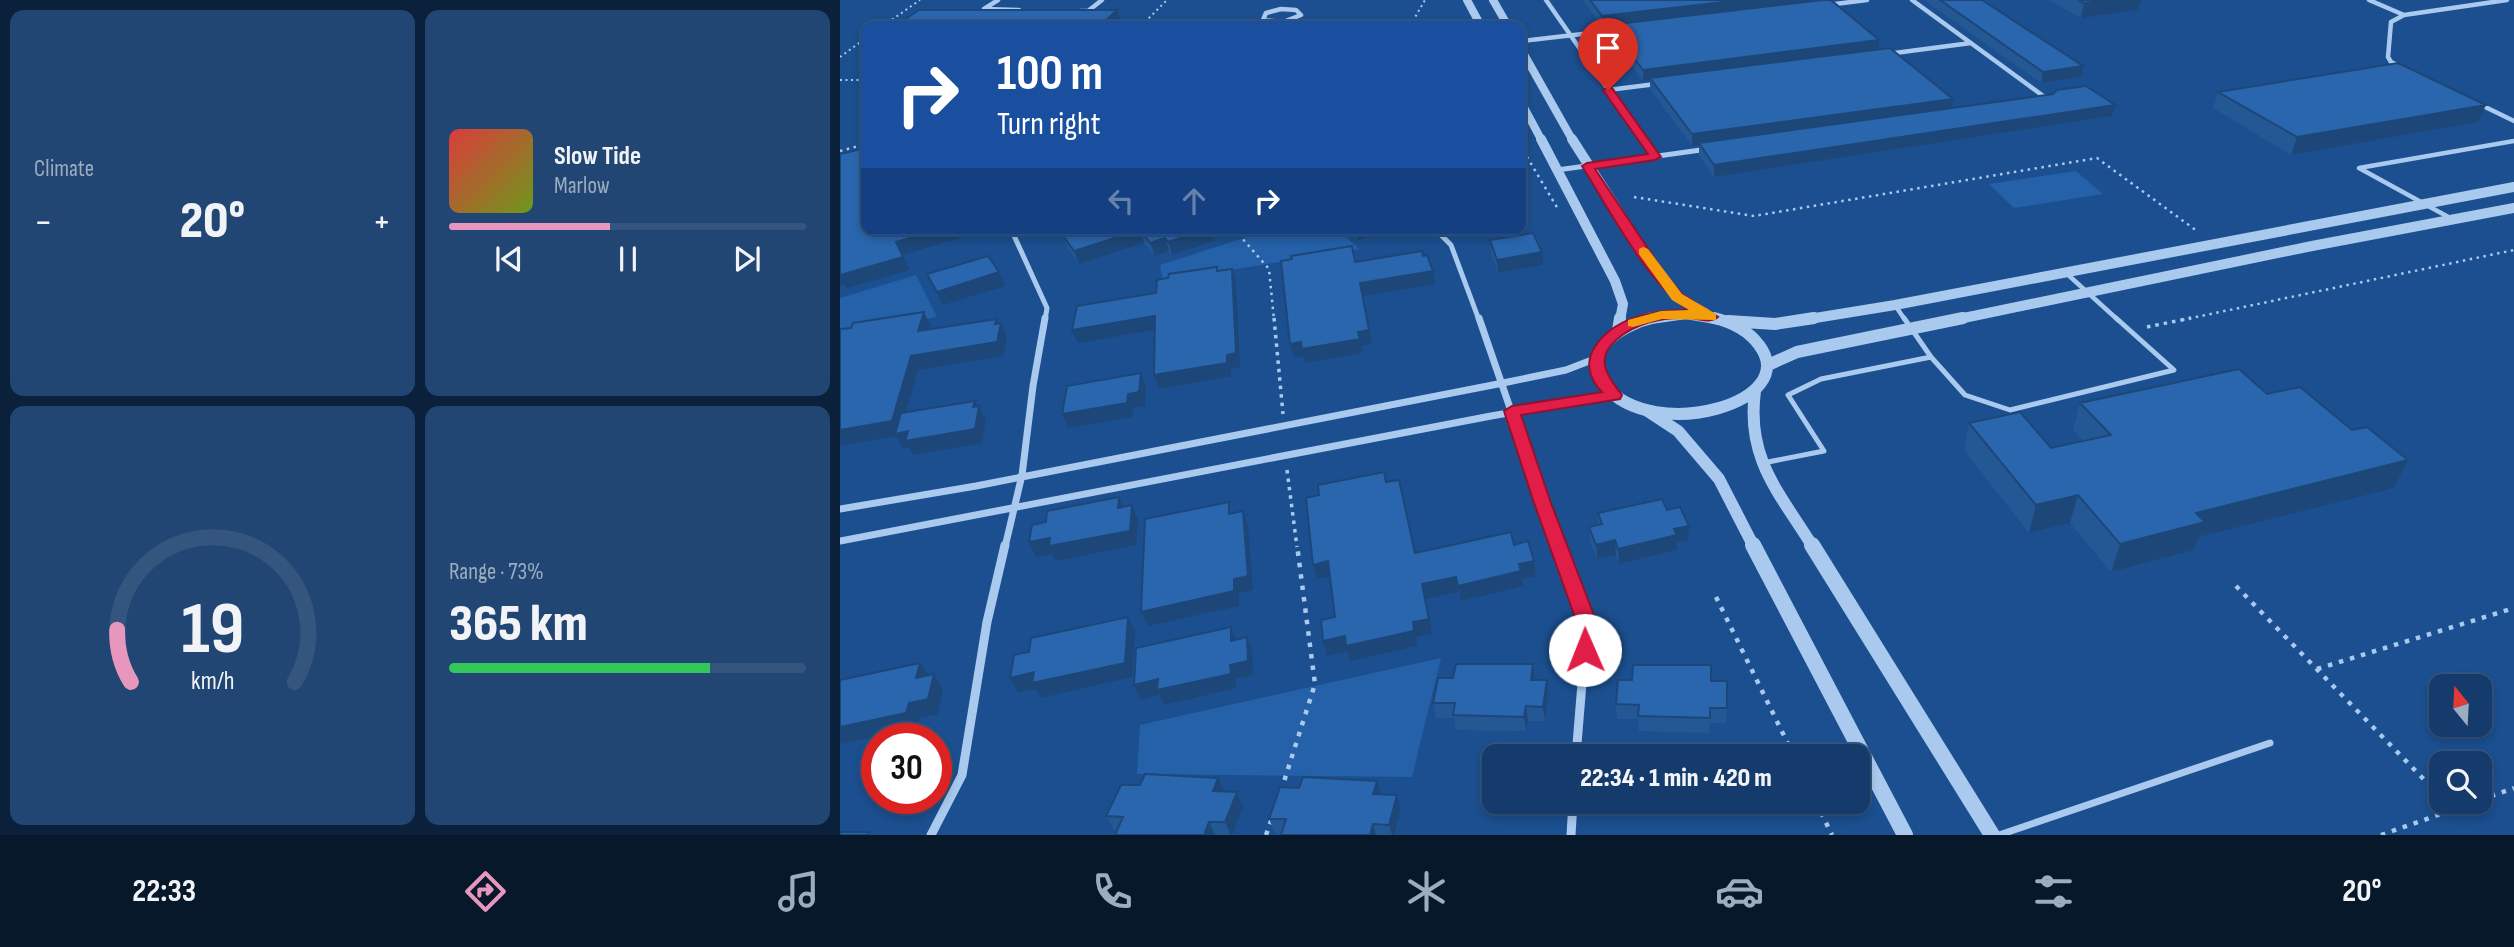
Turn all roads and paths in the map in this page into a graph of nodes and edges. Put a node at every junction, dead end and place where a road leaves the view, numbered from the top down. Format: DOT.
graph roads {
  1 [pos="920,0"];
  2 [pos="998,0"];
  3 [pos="1102,0"];
  4 [pos="1167,0"];
  5 [pos="1294,0"];
  6 [pos="1425,0"];
  7 [pos="1467,0"];
  8 [pos="1493,0"];
  9 [pos="1546,0"];
  10 [pos="1867,0"];
  11 [pos="1912,0"];
  12 [pos="2369,0"];
  13 [pos="2507,0"];
  14 [pos="1813,6"];
  15 [pos="1287,9"];
  16 [pos="1023,10"];
  17 [pos="1075,11"];
  18 [pos="2404,15"];
  19 [pos="890,21"];
  20 [pos="1147,21"];
  21 [pos="1269,21"];
  22 [pos="1286,21"];
  23 [pos="1413,21"];
  24 [pos="1478,21"];
  25 [pos="1505,21"];
  26 [pos="1625,29"];
  27 [pos="1570,36"];
  28 [pos="1526,40"];
  29 [pos="861,42"];
  30 [pos="1971,43"];
  31 [pos="1877,55"];
  32 [pos="840,57"];
  33 [pos="1526,58"];
  34 [pos="2415,74"];
  35 [pos="840,80"];
  36 [pos="861,80"];
  37 [pos="1662,83"];
  38 [pos="1608,90"];
  39 [pos="2465,97"];
  40 [pos="2036,103"];
  41 [pos="1526,112"];
  42 [pos="2514,121"];
  43 [pos="2514,141"];
  44 [pos="861,145"];
  45 [pos="1709,149"];
  46 [pos="840,150"];
  47 [pos="1526,156"];
  48 [pos="1655,157"];
  49 [pos="1587,166"];
  50 [pos="1556,170"];
  51 [pos="2514,187"];
  52 [pos="1634,197"];
  53 [pos="2423,204"];
  54 [pos="2514,208"];
  55 [pos="1558,209"];
  56 [pos="2454,220"];
  57 [pos="1014,235"];
  58 [pos="1239,235"];
  59 [pos="1442,235"];
  60 [pos="2214,244"];
  61 [pos="2514,250"];
  62 [pos="2064,272"];
  63 [pos="2090,292"];
  64 [pos="1895,305"];
  65 [pos="1711,317"];
  66 [pos="1728,321"];
  67 [pos="1913,329"];
  68 [pos="1618,330"];
  69 [pos="2128,331"];
  70 [pos="1931,357"];
  71 [pos="1597,358"];
  72 [pos="1768,365"];
  73 [pos="1503,383"];
  74 [pos="1755,391"];
  75 [pos="1614,395"];
  76 [pos="1646,410"];
  77 [pos="1512,411"];
  78 [pos="1284,426"];
  79 [pos="1286,457"];
  80 [pos="1761,463"];
  81 [pos="1022,475"];
  82 [pos="1015,507"];
  83 [pos="840,509"];
  84 [pos="840,541"];
  85 [pos="2236,586"];
  86 [pos="1716,597"];
  87 [pos="2514,608"];
  88 [pos="2317,669"];
  89 [pos="2270,743"];
  90 [pos="1577,744"];
  91 [pos="1788,744"];
  92 [pos="2429,785"];
  93 [pos="2514,788"];
  94 [pos="2492,796"];
  95 [pos="1279,797"];
  96 [pos="1275,810"];
  97 [pos="1572,814"];
  98 [pos="1822,814"];
  99 [pos="2441,814"];
  100 [pos="931,835"];
  101 [pos="1266,835"];
  102 [pos="1570,835"];
  103 [pos="1832,835"];
  104 [pos="1906,835"];
  105 [pos="1992,835"];
  106 [pos="1999,835"];
  107 [pos="2381,835"];
  1 -- 19 [label="path"];
  2 -- 16 [label="street"];
  3 -- 17 [label="street"];
  4 -- 20 [label="path"];
  5 -- 15 [label="street"];
  6 -- 23 [label="path"];
  7 -- 24 [label="street"];
  8 -- 25 [label="street"];
  9 -- 27 [label="street"];
  10 -- 14 [label="street"];
  11 -- 30 [label="street"];
  12 -- 18 [label="street"];
  13 -- 18 [label="street"];
  15 -- 21 [label="street"];
  15 -- 22 [label="street"];
  18 -- 34 [label="street"];
  26 -- 27 [label="street"];
  27 -- 28 [label="street"];
  27 -- 38 [label="street"];
  29 -- 32 [label="path"];
  30 -- 31 [label="street"];
  30 -- 40 [label="street"];
  33 -- 49 [label="street"];
  35 -- 36 [label="path"];
  37 -- 38 [label="street"];
  38 -- 48 [label="street"];
  39 -- 42 [label="street"];
  41 -- 50 [label="street"];
  43 -- 53 [label="lane"];
  44 -- 46 [label="path"];
  45 -- 48 [label="street"];
  47 -- 55 [label="path"];
  48 -- 49 [label="street"];
  49 -- 50 [label="street"];
  49 -- 65 [label="street"];
  50 -- 68 [label="street"];
  51 -- 53 [label="street"];
  52 -- 60 [label="path"];
  53 -- 56 [label="lane"];
  53 -- 60 [label="street"];
  54 -- 56 [label="street"];
  56 -- 63 [label="street"];
  57 -- 81 [label="street"];
  58 -- 78 [label="path"];
  59 -- 73 [label="street"];
  60 -- 62 [label="street"];
  61 -- 69 [label="path"];
  62 -- 63 [label="lane"];
  62 -- 64 [label="street"];
  63 -- 67 [label="street"];
  63 -- 69 [label="lane"];
  64 -- 66 [label="street"];
  64 -- 67 [label="lane"];
  65 -- 66 [label="street"];
  65 -- 68 [label="street"];
  66 -- 72 [label="street"];
  67 -- 70 [label="lane"];
  67 -- 72 [label="street"];
  68 -- 71 [label="street"];
  69 -- 70 [label="lane"];
  70 -- 80 [label="lane"];
  71 -- 73 [label="street"];
  71 -- 75 [label="street"];
  72 -- 74 [label="street"];
  73 -- 77 [label="street"];
  73 -- 78 [label="street"];
  74 -- 76 [label="street"];
  74 -- 80 [label="street"];
  75 -- 76 [label="street"];
  75 -- 77 [label="street"];
  76 -- 104 [label="street"];
  77 -- 79 [label="street"];
  77 -- 90 [label="street"];
  78 -- 81 [label="street"];
  79 -- 82 [label="street"];
  79 -- 95 [label="path"];
  80 -- 105 [label="street"];
  81 -- 82 [label="street"];
  81 -- 83 [label="street"];
  82 -- 84 [label="street"];
  82 -- 100 [label="street"];
  85 -- 88 [label="path"];
  86 -- 91 [label="path"];
  87 -- 88 [label="path"];
  88 -- 92 [label="path"];
  89 -- 106 [label="lane"];
  93 -- 94 [label="path"];
  96 -- 101 [label="path"];
  97 -- 102 [label="street"];
  98 -- 103 [label="path"];
  99 -- 107 [label="path"];
}
